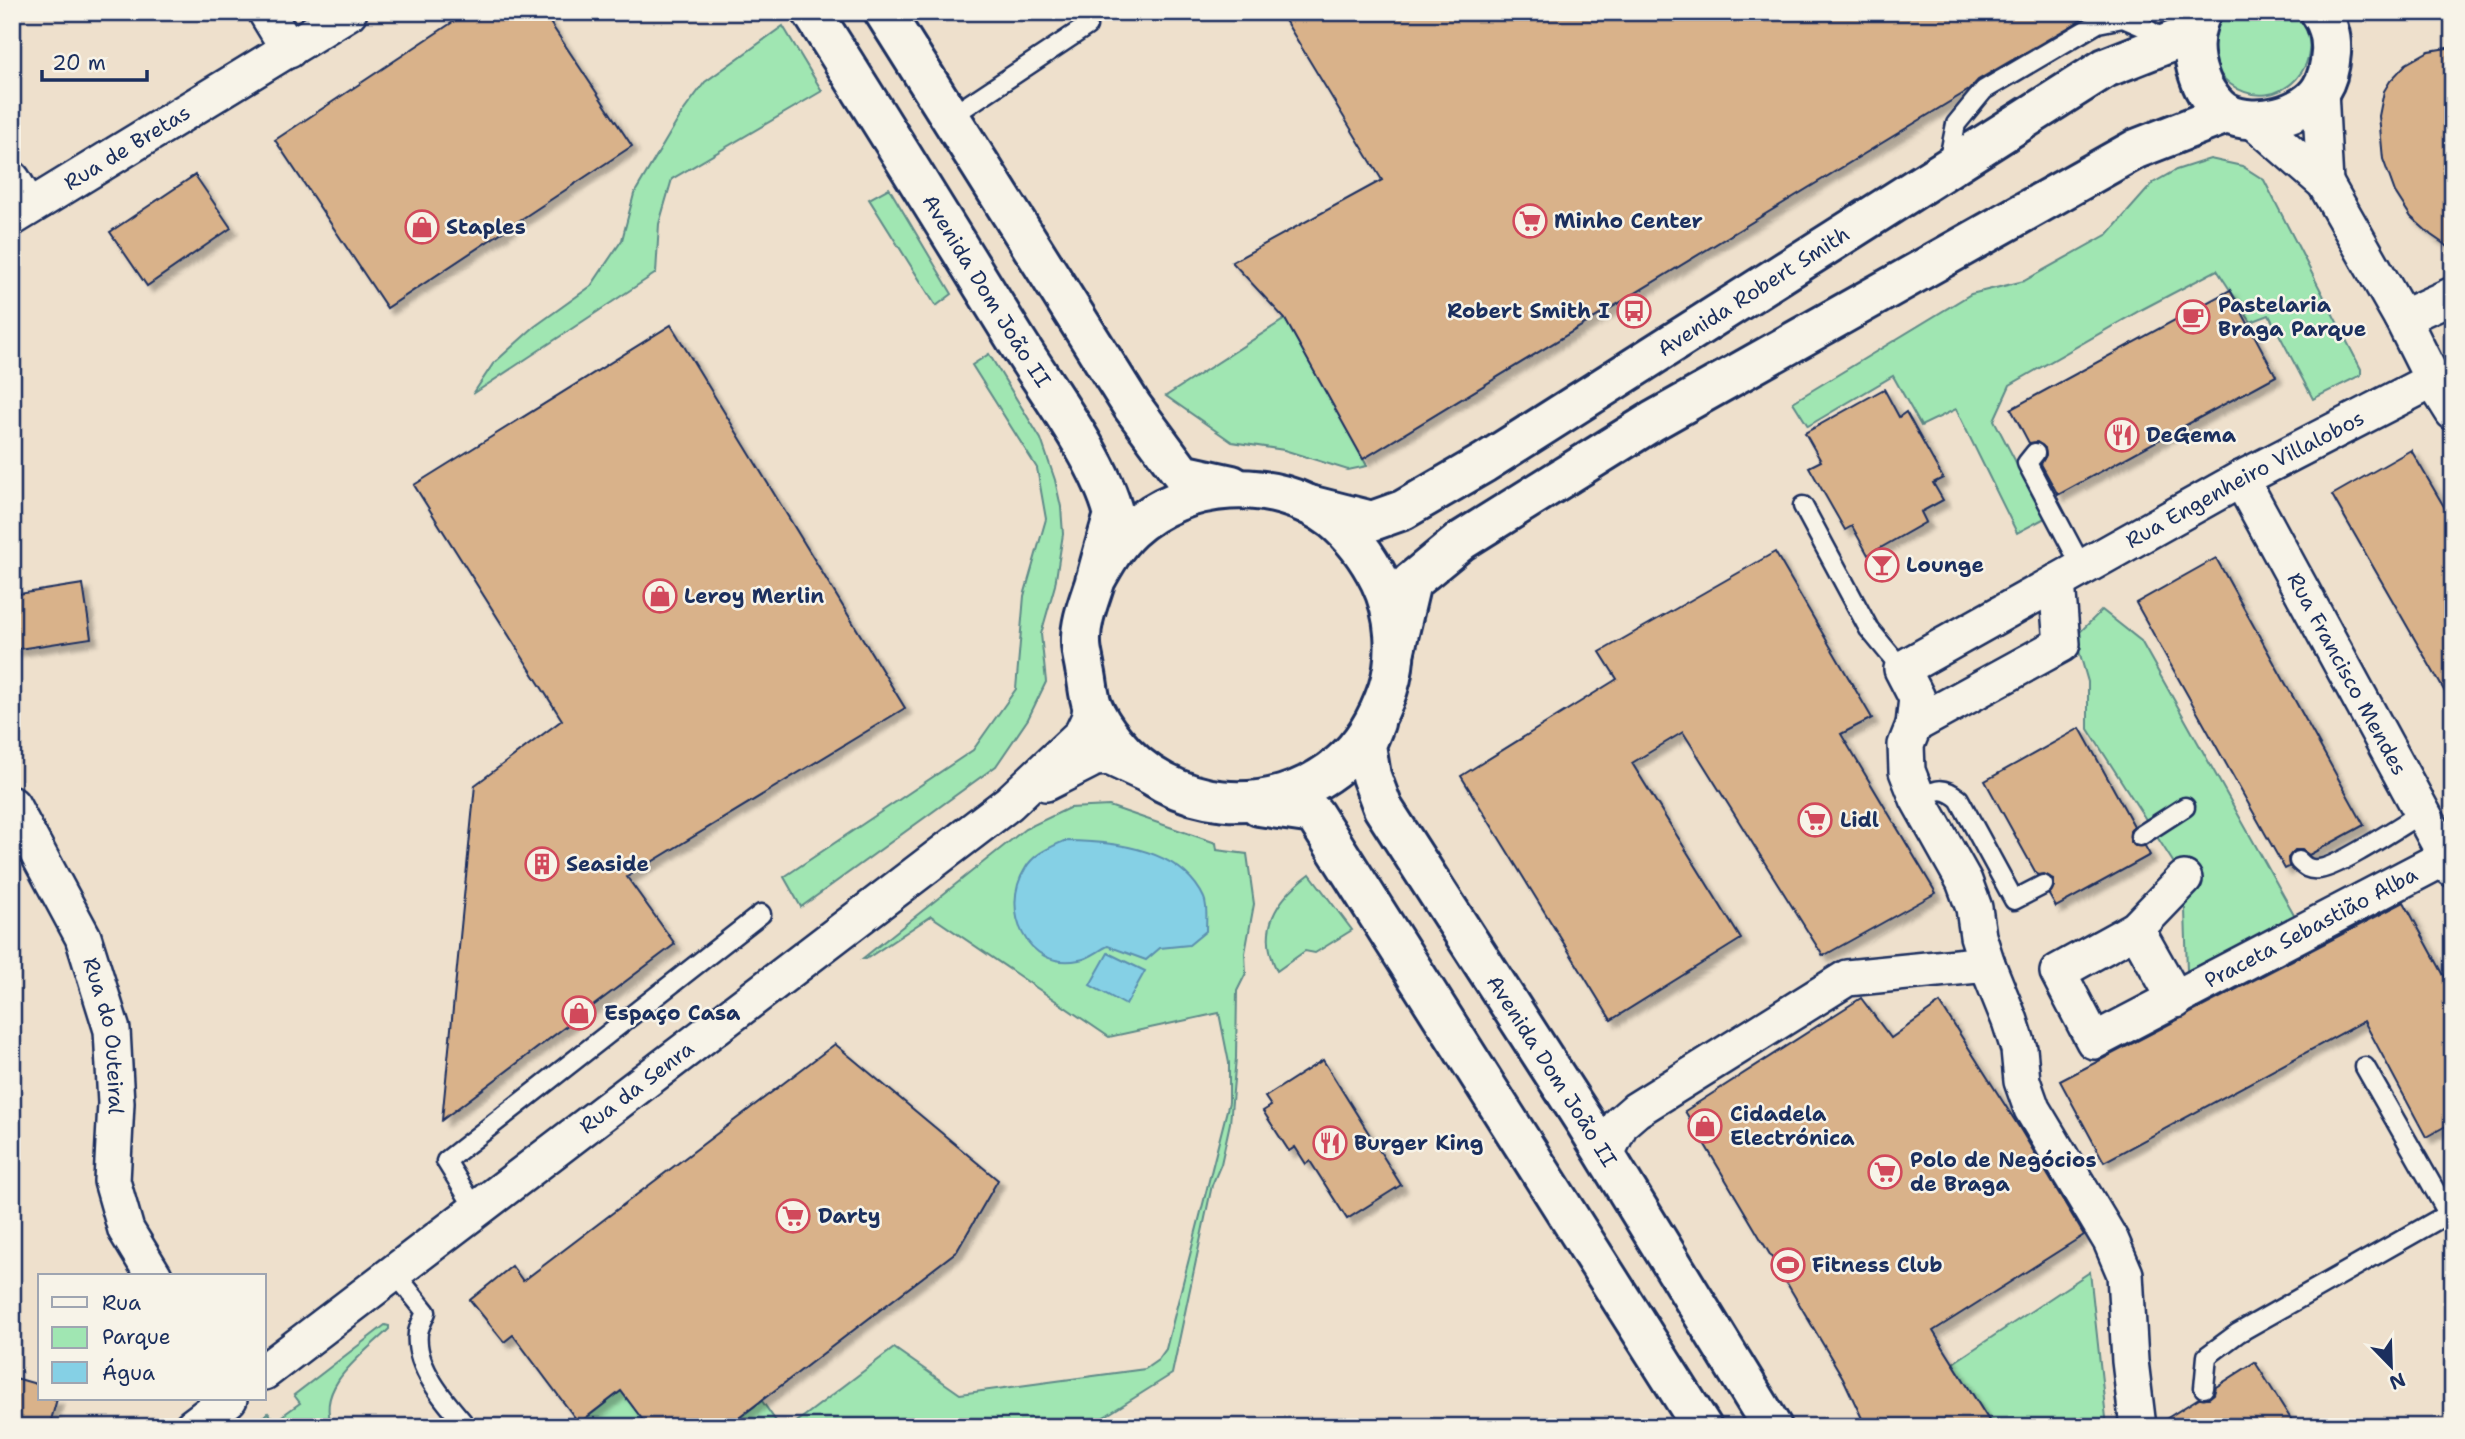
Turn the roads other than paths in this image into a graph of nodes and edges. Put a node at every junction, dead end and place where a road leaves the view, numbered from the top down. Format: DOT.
graph roads {
  1 [pos="266,12"];
  2 [pos="349,12"];
  3 [pos="812,12"];
  4 [pos="884,12"];
  5 [pos="2335,21"];
  6 [pos="1087,26"];
  7 [pos="2188,29"];
  8 [pos="289,50"];
  9 [pos="2320,91"];
  10 [pos="950,117"];
  11 [pos="2240,117"];
  12 [pos="2325,183"];
  13 [pos="18,201"];
  14 [pos="2453,295"];
  15 [pos="2402,318"];
  16 [pos="2433,380"];
  17 [pos="2453,412"];
  18 [pos="2035,453"];
  19 [pos="2241,479"];
  20 [pos="1247,489"];
  21 [pos="1307,505"];
  22 [pos="1803,506"];
  23 [pos="2070,574"];
  24 [pos="1095,582"];
  25 [pos="1395,652"];
  26 [pos="1902,669"];
  27 [pos="1092,704"];
  28 [pos="1381,710"];
  29 [pos="1914,725"];
  30 [pos="1178,790"];
  31 [pos="1918,799"];
  32 [pos="1236,802"];
  33 [pos="1009,803"];
  34 [pos="12,806"];
  35 [pos="2185,807"];
  36 [pos="2423,812"];
  37 [pos="2140,836"];
  38 [pos="2299,861"];
  39 [pos="2449,863"];
  40 [pos="2184,879"];
  41 [pos="2043,885"];
  42 [pos="761,914"];
  43 [pos="2136,929"];
  44 [pos="1987,964"];
  45 [pos="2176,1000"];
  46 [pos="2365,1067"];
  47 [pos="1636,1110"];
  48 [pos="1584,1122"];
  49 [pos="1605,1156"];
  50 [pos="476,1210"];
  51 [pos="2451,1215"];
  52 [pos="394,1272"];
  53 [pos="153,1274"];
  54 [pos="266,1370"];
  55 [pos="2204,1388"];
  56 [pos="227,1400"];
  57 [pos="194,1419"];
  58 [pos="467,1427"];
  59 [pos="1702,1427"];
  60 [pos="1772,1427"];
  61 [pos="2138,1427"];
  1 -- 8 [label="street"];
  2 -- 8 [label="street, Rua de Bretas"];
  3 -- 24 [label="main road, Avenida Dom João II"];
  4 -- 10 [label="main road"];
  5 -- 9 [label="main road"];
  6 -- 10 [label="lane"];
  7 -- 11 [label="main road"];
  7 -- 21 [label="main road, Avenida Robert Smith"];
  8 -- 13 [label="street, Rua de Bretas"];
  9 -- 11 [label="main road"];
  9 -- 12 [label="street"];
  10 -- 20 [label="main road"];
  11 -- 12 [label="street"];
  11 -- 25 [label="main road"];
  12 -- 15 [label="street"];
  14 -- 15 [label="street"];
  15 -- 16 [label="street"];
  16 -- 17 [label="street"];
  16 -- 19 [label="street, Rua Engenheiro Villalobos"];
  18 -- 23 [label="lane"];
  19 -- 23 [label="street, Rua Engenheiro Villalobos"];
  19 -- 36 [label="street, Rua Francisco Mendes"];
  20 -- 21 [label="main road"];
  20 -- 24 [label="main road"];
  21 -- 25 [label="main road"];
  22 -- 26 [label="lane"];
  23 -- 26 [label="street, Rua Engenheiro Villalobos"];
  23 -- 29 [label="street"];
  24 -- 27 [label="main road"];
  25 -- 28 [label="main road"];
  26 -- 29 [label="street"];
  27 -- 30 [label="main road"];
  27 -- 33 [label="street, Rua da Senra"];
  28 -- 32 [label="main road"];
  28 -- 48 [label="main road, Avenida Dom João II"];
  29 -- 31 [label="street"];
  30 -- 32 [label="main road"];
  30 -- 33 [label="street, Rua da Senra"];
  31 -- 41 [label="lane"];
  31 -- 44 [label="street"];
  32 -- 59 [label="main road"];
  33 -- 50 [label="street, Rua da Senra"];
  34 -- 53 [label="street, Rua do Outeiral"];
  35 -- 37 [label="lane"];
  36 -- 38 [label="lane"];
  36 -- 39 [label="street, Rua Francisco Mendes"];
  39 -- 45 [label="street, Praceta Sebastião Alba"];
  40 -- 43 [label="street, Praceta Sebastião Alba"];
  42 -- 50 [label="lane"];
  43 -- 45 [label="street"];
  43 -- 45 [label="street, Praceta Sebastião Alba"];
  44 -- 47 [label="street"];
  44 -- 61 [label="street"];
  46 -- 51 [label="lane"];
  47 -- 48 [label="street"];
  47 -- 49 [label="street"];
  48 -- 49 [label="main road, Avenida Dom João II"];
  49 -- 60 [label="main road, Avenida Dom João II"];
  50 -- 52 [label="street, Rua da Senra"];
  51 -- 55 [label="lane"];
  52 -- 54 [label="street, Rua da Senra"];
  52 -- 58 [label="lane"];
  56 -- 57 [label="street"];
}
